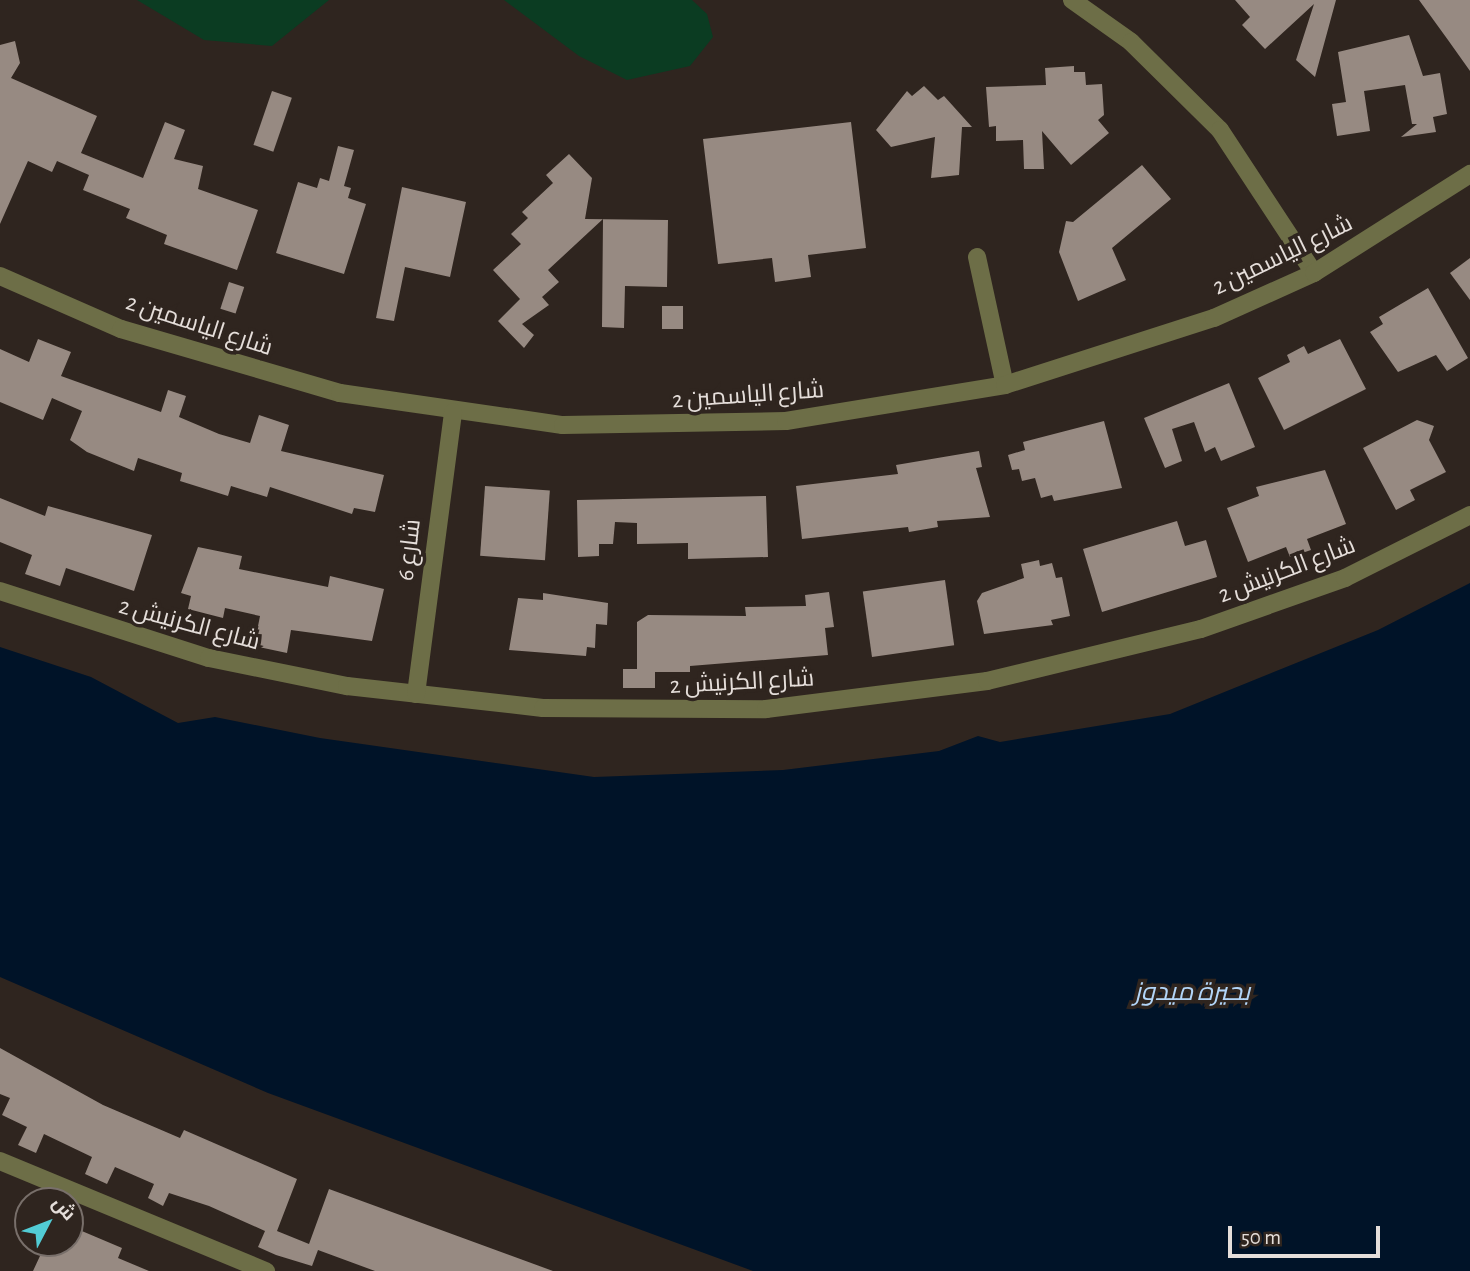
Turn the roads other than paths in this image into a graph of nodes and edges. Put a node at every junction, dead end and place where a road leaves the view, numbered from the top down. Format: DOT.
graph roads {
  1 [pos="1072,0"];
  2 [pos="1470,174"];
  3 [pos="977,257"];
  4 [pos="1314,273"];
  5 [pos="0,276"];
  6 [pos="1005,385"];
  7 [pos="453,412"];
  8 [pos="1470,515"];
  9 [pos="0,591"];
  10 [pos="416,694"];
  11 [pos="1,1164"];
  12 [pos="266,1271"];
  1 -- 4 [label="street"];
  2 -- 4 [label="street, شارع الياسمين 2"];
  3 -- 6 [label="street"];
  4 -- 6 [label="street, شارع الياسمين 2"];
  5 -- 7 [label="street, شارع الياسمين 2"];
  6 -- 7 [label="street, شارع الياسمين 2"];
  7 -- 10 [label="street, شارع 6"];
  8 -- 10 [label="street, شارع الكرنيش 2"];
  9 -- 10 [label="street, شارع الكرنيش 2"];
  11 -- 12 [label="street"];
}
